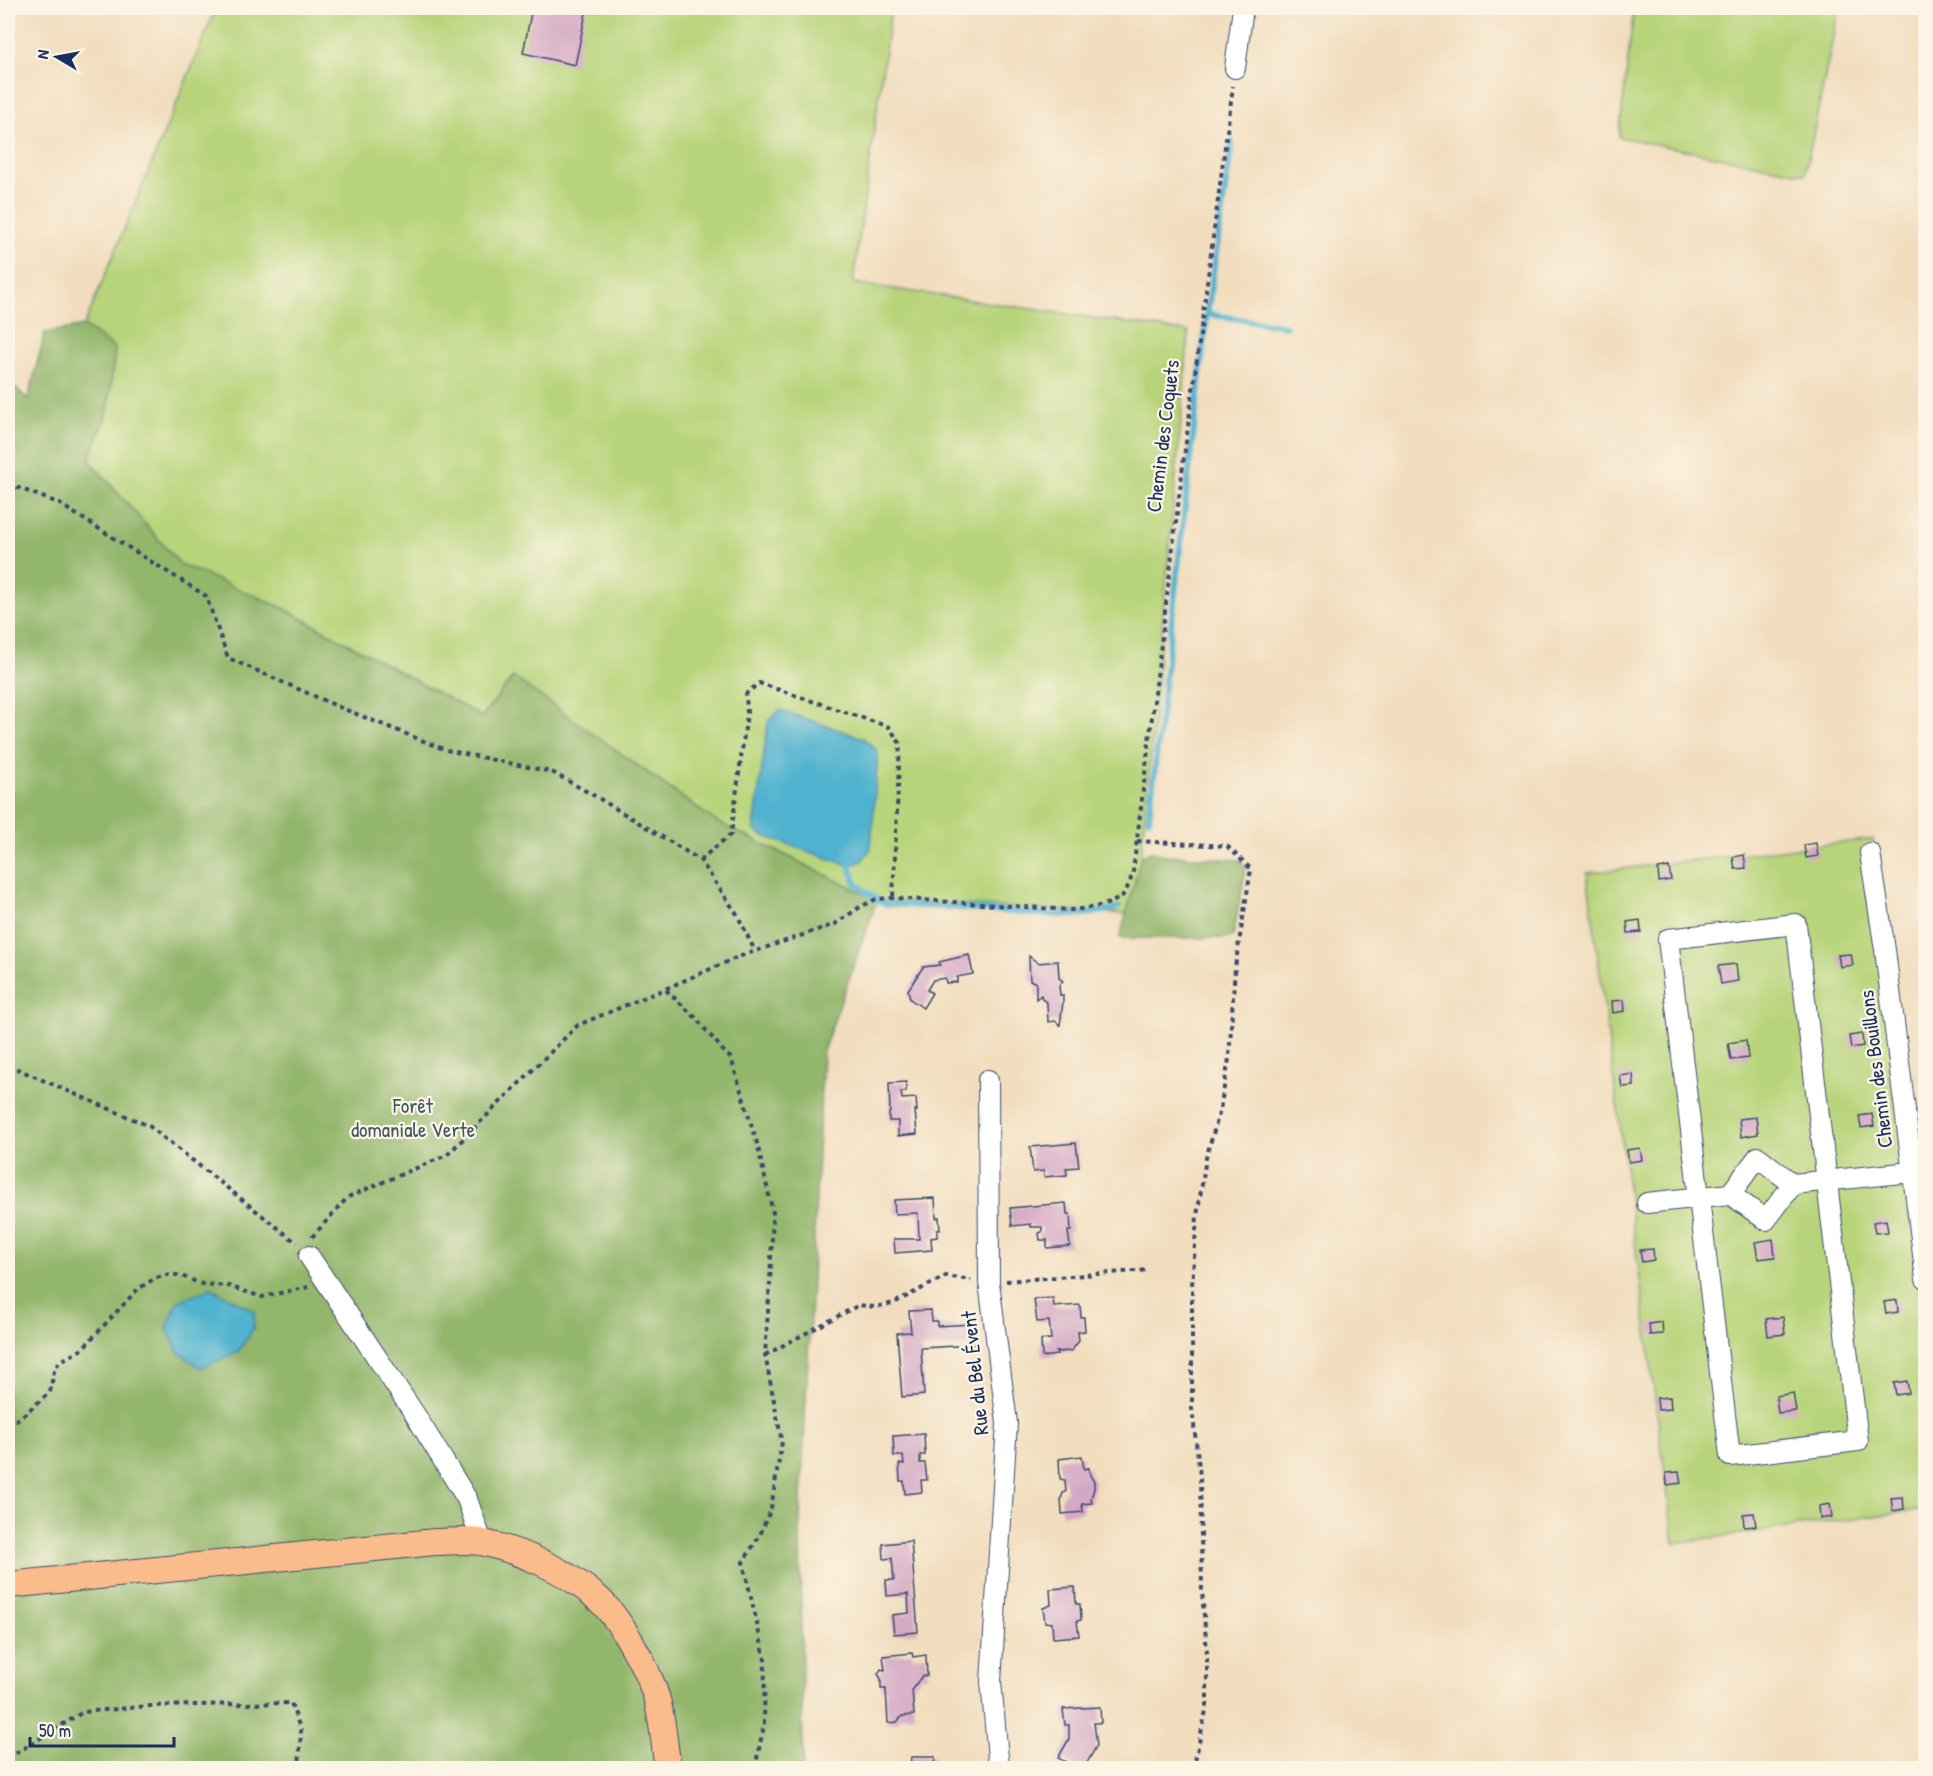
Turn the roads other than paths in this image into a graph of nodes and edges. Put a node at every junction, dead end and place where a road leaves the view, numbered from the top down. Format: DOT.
graph roads {
  1 [pos="1243,8"];
  2 [pos="1235,68"];
  3 [pos="1870,853"];
  4 [pos="988,1080"];
  5 [pos="1912,1172"];
  6 [pos="1827,1181"];
  7 [pos="1793,1184"];
  8 [pos="1730,1194"];
  9 [pos="1699,1197"];
  10 [pos="1647,1203"];
  11 [pos="306,1252"];
  12 [pos="1926,1279"];
  13 [pos="482,1542"];
  14 [pos="8,1585"];
  15 [pos="668,1768"];
  16 [pos="999,1768"];
  1 -- 2 [label="street"];
  3 -- 5 [label="street, Chemin des Bouillons"];
  4 -- 16 [label="street, Rue du Bel Évent"];
  5 -- 6 [label="street"];
  5 -- 12 [label="street, Chemin des Bouillons"];
  6 -- 7 [label="street"];
  6 -- 9 [label="street"];
  6 -- 9 [label="street"];
  7 -- 8 [label="street"];
  7 -- 8 [label="street"];
  8 -- 9 [label="street"];
  9 -- 10 [label="street"];
  11 -- 13 [label="street"];
  13 -- 14 [label="main road"];
  13 -- 15 [label="main road"];
}
